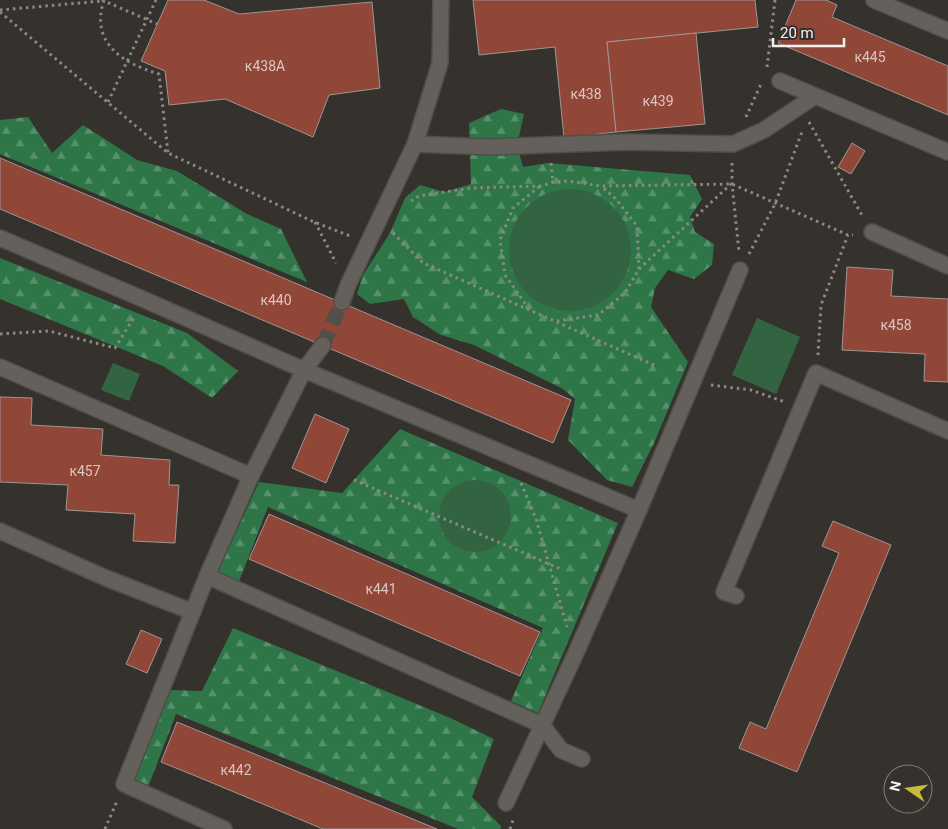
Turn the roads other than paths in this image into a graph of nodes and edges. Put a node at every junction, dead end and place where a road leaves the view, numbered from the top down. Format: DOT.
graph roads {
  1 [pos="441,0"];
  2 [pos="874,0"];
  3 [pos="948,31"];
  4 [pos="780,81"];
  5 [pos="815,96"];
  6 [pos="415,144"];
  7 [pos="948,152"];
  8 [pos="872,232"];
  9 [pos="0,238"];
  10 [pos="948,266"];
  11 [pos="740,270"];
  12 [pos="342,302"];
  13 [pos="323,345"];
  14 [pos="0,367"];
  15 [pos="304,370"];
  16 [pos="948,431"];
  17 [pos="251,476"];
  18 [pos="639,510"];
  19 [pos="0,531"];
  20 [pos="207,576"];
  21 [pos="736,596"];
  22 [pos="193,612"];
  23 [pos="542,725"];
  24 [pos="582,760"];
  25 [pos="506,803"];
  26 [pos="224,829"];
  1 -- 6 [label="lane"];
  2 -- 3 [label="lane"];
  4 -- 5 [label="lane"];
  5 -- 6 [label="lane"];
  5 -- 7 [label="lane"];
  6 -- 12 [label="lane"];
  8 -- 10 [label="lane"];
  9 -- 15 [label="lane"];
  11 -- 18 [label="lane"];
  13 -- 15 [label="lane"];
  14 -- 17 [label="lane"];
  15 -- 17 [label="lane"];
  15 -- 18 [label="lane"];
  16 -- 21 [label="lane"];
  17 -- 20 [label="lane"];
  18 -- 23 [label="lane"];
  19 -- 22 [label="lane"];
  20 -- 22 [label="lane"];
  20 -- 23 [label="lane"];
  22 -- 26 [label="lane"];
  23 -- 24 [label="lane"];
  23 -- 25 [label="lane"];
}
